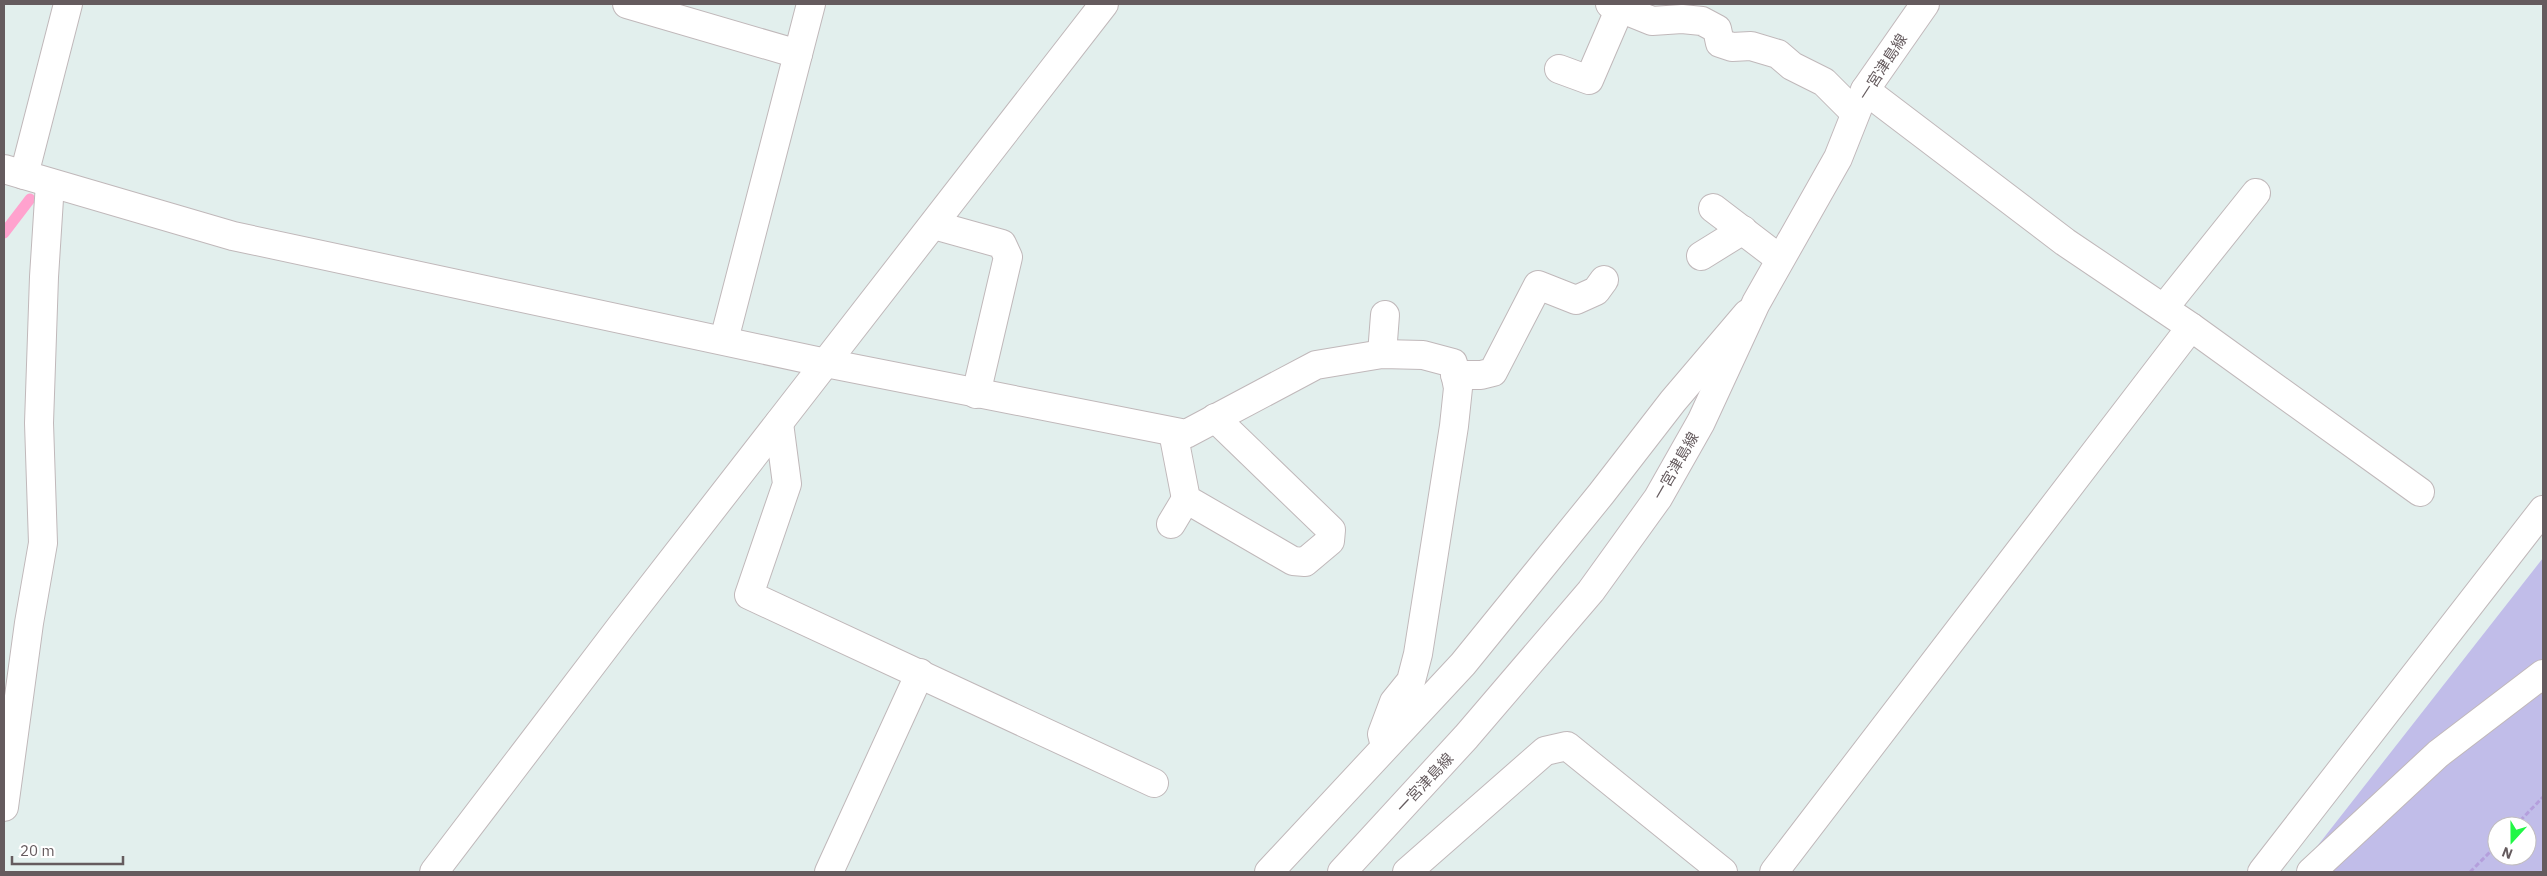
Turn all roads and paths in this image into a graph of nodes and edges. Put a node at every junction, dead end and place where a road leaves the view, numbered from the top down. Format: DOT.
graph roads {
  1 [pos="68,4"];
  2 [pos="627,4"];
  3 [pos="811,4"];
  4 [pos="1104,4"];
  5 [pos="1925,4"];
  6 [pos="1615,6"];
  7 [pos="798,54"];
  8 [pos="1558,69"];
  9 [pos="1860,102"];
  10 [pos="14,172"];
  11 [pos="50,183"];
  12 [pos="2256,192"];
  13 [pos="1713,208"];
  14 [pos="934,225"];
  15 [pos="1743,230"];
  16 [pos="1701,256"];
  17 [pos="1780,258"];
  18 [pos="1604,280"];
  19 [pos="1756,303"];
  20 [pos="2164,308"];
  21 [pos="1385,315"];
  22 [pos="2191,327"];
  23 [pos="724,340"];
  24 [pos="1382,354"];
  25 [pos="826,363"];
  26 [pos="1456,375"];
  27 [pos="976,394"];
  28 [pos="1215,418"];
  29 [pos="779,424"];
  30 [pos="1173,432"];
  31 [pos="2420,492"];
  32 [pos="1186,499"];
  33 [pos="2543,510"];
  34 [pos="1172,524"];
  35 [pos="920,673"];
  36 [pos="2543,674"];
  37 [pos="1385,746"];
  38 [pos="1154,783"];
  39 [pos="2543,797"];
  40 [pos="4,807"];
  41 [pos="2525,816"];
  42 [pos="2487,855"];
  43 [pos="434,872"];
  44 [pos="829,872"];
  45 [pos="1269,872"];
  46 [pos="1342,872"];
  47 [pos="1407,872"];
  48 [pos="1723,872"];
  49 [pos="1774,872"];
  50 [pos="2262,872"];
  51 [pos="2311,872"];
  52 [pos="2470,872"];
  1 -- 10 [label="street"];
  2 -- 7 [label="street"];
  3 -- 7 [label="street"];
  4 -- 14 [label="street"];
  5 -- 9 [label="street, 一宮津島線"];
  6 -- 8 [label="street"];
  6 -- 9 [label="street"];
  7 -- 23 [label="street"];
  9 -- 17 [label="street, 一宮津島線"];
  9 -- 20 [label="street"];
  10 -- 11 [label="street"];
  11 -- 23 [label="street"];
  11 -- 40 [label="street"];
  12 -- 20 [label="street"];
  13 -- 15 [label="street"];
  14 -- 25 [label="street"];
  14 -- 27 [label="street"];
  15 -- 16 [label="street"];
  15 -- 17 [label="street"];
  17 -- 19 [label="street, 一宮津島線"];
  18 -- 26 [label="street"];
  19 -- 37 [label="street"];
  19 -- 46 [label="street, 一宮津島線"];
  20 -- 22 [label="street"];
  21 -- 24 [label="street"];
  22 -- 31 [label="street"];
  22 -- 49 [label="street"];
  23 -- 25 [label="street"];
  24 -- 26 [label="street"];
  24 -- 28 [label="street"];
  25 -- 27 [label="street"];
  25 -- 29 [label="street"];
  26 -- 37 [label="street"];
  27 -- 30 [label="street"];
  28 -- 30 [label="street"];
  28 -- 32 [label="street"];
  29 -- 35 [label="street"];
  29 -- 43 [label="street"];
  30 -- 32 [label="street"];
  32 -- 34 [label="street"];
  33 -- 50 [label="street"];
  35 -- 38 [label="street"];
  35 -- 44 [label="street"];
  36 -- 51 [label="street"];
  37 -- 45 [label="street"];
  39 -- 41 [label="path"];
  42 -- 52 [label="path"];
  47 -- 48 [label="street"];
}
